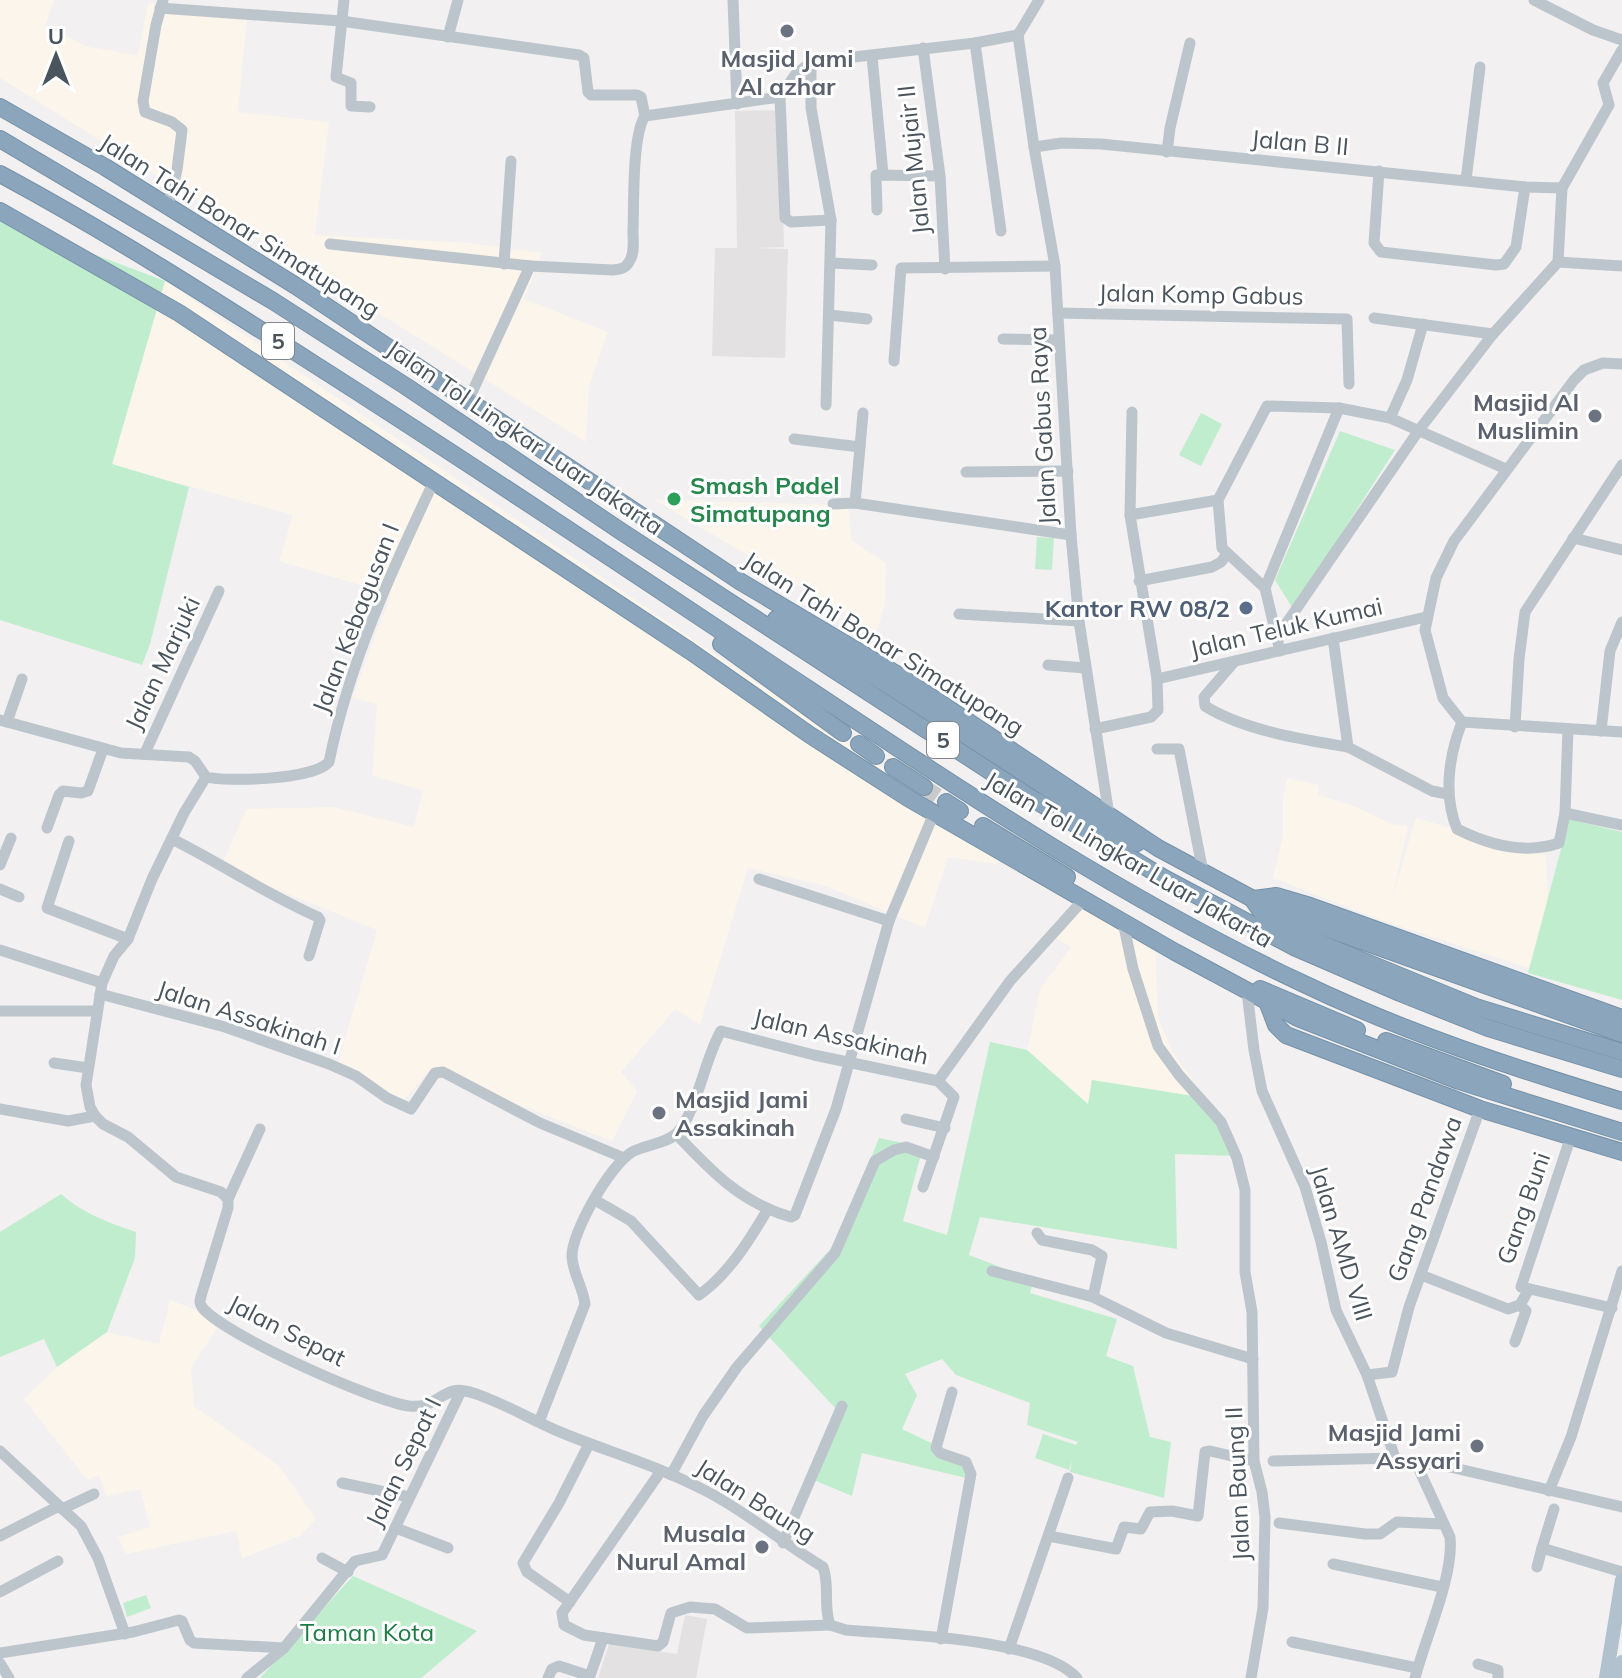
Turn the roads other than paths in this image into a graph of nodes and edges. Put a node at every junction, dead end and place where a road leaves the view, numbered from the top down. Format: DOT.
graph roads {
  1 [pos="344,0"];
  2 [pos="458,0"];
  3 [pos="733,0"];
  4 [pos="1039,0"];
  5 [pos="1534,0"];
  6 [pos="162,4"];
  7 [pos="341,21"];
  8 [pos="1018,35"];
  9 [pos="448,37"];
  10 [pos="1622,40"];
  11 [pos="975,43"];
  12 [pos="1190,43"];
  13 [pos="923,48"];
  14 [pos="1622,50"];
  15 [pos="872,56"];
  16 [pos="811,62"];
  17 [pos="1480,67"];
  18 [pos="780,97"];
  19 [pos="737,104"];
  20 [pos="0,107"];
  21 [pos="370,107"];
  22 [pos="645,116"];
  23 [pos="0,139"];
  24 [pos="1036,147"];
  25 [pos="1167,152"];
  26 [pos="511,161"];
  27 [pos="1379,171"];
  28 [pos="0,174"];
  29 [pos="883,174"];
  30 [pos="940,176"];
  31 [pos="1466,180"];
  32 [pos="1525,187"];
  33 [pos="1562,188"];
  34 [pos="168,206"];
  35 [pos="877,210"];
  36 [pos="0,211"];
  37 [pos="831,220"];
  38 [pos="1001,231"];
  39 [pos="330,244"];
  40 [pos="1558,262"];
  41 [pos="831,263"];
  42 [pos="504,264"];
  43 [pos="872,265"];
  44 [pos="530,266"];
  45 [pos="1055,266"];
  46 [pos="1622,266"];
  47 [pos="945,269"];
  48 [pos="1064,313"];
  49 [pos="829,315"];
  50 [pos="1374,318"];
  51 [pos="867,319"];
  52 [pos="1423,324"];
  53 [pos="1493,334"];
  54 [pos="1003,339"];
  55 [pos="1059,340"];
  56 [pos="894,361"];
  57 [pos="1622,364"];
  58 [pos="1349,384"];
  59 [pos="469,399"];
  60 [pos="826,405"];
  61 [pos="1339,408"];
  62 [pos="1132,412"];
  63 [pos="863,413"];
  64 [pos="1390,418"];
  65 [pos="1419,430"];
  66 [pos="794,439"];
  67 [pos="860,447"];
  68 [pos="1622,465"];
  69 [pos="1506,469"];
  70 [pos="1068,471"];
  71 [pos="966,472"];
  72 [pos="434,481"];
  73 [pos="1218,500"];
  74 [pos="855,503"];
  75 [pos="833,504"];
  76 [pos="1130,515"];
  77 [pos="1071,535"];
  78 [pos="1573,538"];
  79 [pos="1622,550"];
  80 [pos="600,552"];
  81 [pos="1227,554"];
  82 [pos="663,558"];
  83 [pos="1139,581"];
  84 [pos="1265,588"];
  85 [pos="219,591"];
  86 [pos="959,614"];
  87 [pos="1426,617"];
  88 [pos="1079,621"];
  89 [pos="1622,622"];
  90 [pos="1619,634"];
  91 [pos="1277,637"];
  92 [pos="1333,638"];
  93 [pos="1280,651"];
  94 [pos="1235,661"];
  95 [pos="1048,665"];
  96 [pos="1085,668"];
  97 [pos="22,679"];
  98 [pos="1157,679"];
  99 [pos="4,721"];
  100 [pos="1462,722"];
  101 [pos="1515,727"];
  102 [pos="1099,728"];
  103 [pos="1568,729"];
  104 [pos="1601,731"];
  105 [pos="1622,732"];
  106 [pos="843,733"];
  107 [pos="859,744"];
  108 [pos="1348,747"];
  109 [pos="103,749"];
  110 [pos="1157,749"];
  111 [pos="145,753"];
  112 [pos="876,756"];
  113 [pos="893,767"];
  114 [pos="206,777"];
  115 [pos="924,787"];
  116 [pos="1447,794"];
  117 [pos="947,808"];
  118 [pos="1565,813"];
  119 [pos="1109,815"];
  120 [pos="1622,825"];
  121 [pos="983,826"];
  122 [pos="47,828"];
  123 [pos="11,838"];
  124 [pos="172,839"];
  125 [pos="69,841"];
  126 [pos="1158,848"];
  127 [pos="0,865"];
  128 [pos="1203,872"];
  129 [pos="759,879"];
  130 [pos="0,889"];
  131 [pos="19,897"];
  132 [pos="1084,899"];
  133 [pos="1253,899"];
  134 [pos="1118,919"];
  135 [pos="889,921"];
  136 [pos="128,939"];
  137 [pos="0,950"];
  138 [pos="309,956"];
  139 [pos="101,989"];
  140 [pos="1247,992"];
  141 [pos="1268,1004"];
  142 [pos="0,1011"];
  143 [pos="96,1011"];
  144 [pos="1602,1012"];
  145 [pos="1622,1018"];
  146 [pos="1622,1032"];
  147 [pos="1622,1052"];
  148 [pos="54,1063"];
  149 [pos="848,1063"];
  150 [pos="88,1068"];
  151 [pos="1622,1069"];
  152 [pos="938,1081"];
  153 [pos="1622,1101"];
  154 [pos="1480,1109"];
  155 [pos="4,1111"];
  156 [pos="95,1116"];
  157 [pos="906,1119"];
  158 [pos="1622,1124"];
  159 [pos="945,1128"];
  160 [pos="260,1129"];
  161 [pos="1622,1132"];
  162 [pos="676,1134"];
  163 [pos="1571,1136"];
  164 [pos="1622,1142"];
  165 [pos="1597,1144"];
  166 [pos="1622,1152"];
  167 [pos="934,1157"];
  168 [pos="624,1158"];
  169 [pos="923,1187"];
  170 [pos="228,1199"];
  171 [pos="595,1200"];
  172 [pos="768,1209"];
  173 [pos="1037,1233"];
  174 [pos="992,1271"];
  175 [pos="1622,1271"];
  176 [pos="1421,1275"];
  177 [pos="1529,1289"];
  178 [pos="1093,1297"];
  179 [pos="1520,1305"];
  180 [pos="1612,1308"];
  181 [pos="1515,1342"];
  182 [pos="1253,1359"];
  183 [pos="1367,1375"];
  184 [pos="461,1391"];
  185 [pos="952,1392"];
  186 [pos="842,1406"];
  187 [pos="539,1422"];
  188 [pos="589,1444"];
  189 [pos="0,1451"];
  190 [pos="1395,1458"];
  191 [pos="1254,1461"];
  192 [pos="1273,1461"];
  193 [pos="1417,1465"];
  194 [pos="666,1473"];
  195 [pos="1068,1478"];
  196 [pos="342,1483"];
  197 [pos="1549,1491"];
  198 [pos="94,1494"];
  199 [pos="409,1497"];
  200 [pos="1622,1507"];
  201 [pos="61,1508"];
  202 [pos="1554,1509"];
  203 [pos="1279,1523"];
  204 [pos="1443,1524"];
  205 [pos="396,1528"];
  206 [pos="0,1536"];
  207 [pos="1049,1536"];
  208 [pos="783,1543"];
  209 [pos="448,1548"];
  210 [pos="1542,1548"];
  211 [pos="322,1558"];
  212 [pos="58,1561"];
  213 [pos="1333,1564"];
  214 [pos="1537,1567"];
  215 [pos="1622,1572"];
  216 [pos="346,1574"];
  217 [pos="1622,1580"];
  218 [pos="1442,1587"];
  219 [pos="0,1592"];
  220 [pos="570,1602"];
  221 [pos="830,1625"];
  222 [pos="125,1634"];
  223 [pos="603,1638"];
  224 [pos="941,1639"];
  225 [pos="1292,1642"];
  226 [pos="284,1648"];
  227 [pos="1009,1649"];
  228 [pos="0,1653"];
  229 [pos="1622,1662"];
  230 [pos="0,1663"];
  231 [pos="1478,1664"];
  232 [pos="1416,1673"];
  233 [pos="9,1678"];
  234 [pos="247,1678"];
  235 [pos="548,1678"];
  236 [pos="1077,1678"];
  237 [pos="1251,1678"];
  238 [pos="1498,1678"];
  239 [pos="1606,1678"];
  240 [pos="1619,1678"];
  1 -- 7 [label="street"];
  2 -- 9 [label="street"];
  3 -- 19 [label="street"];
  4 -- 8 [label="street"];
  5 -- 10 [label="street"];
  6 -- 7 [label="street"];
  6 -- 34 [label="street"];
  7 -- 9 [label="street"];
  7 -- 21 [label="street"];
  8 -- 11 [label="street"];
  8 -- 24 [label="street, Jalan Gabus Raya"];
  9 -- 22 [label="street"];
  11 -- 13 [label="street"];
  11 -- 38 [label="street"];
  12 -- 25 [label="street"];
  13 -- 15 [label="street"];
  13 -- 30 [label="street, Jalan Mujair II"];
  14 -- 33 [label="street"];
  15 -- 16 [label="street"];
  15 -- 29 [label="street"];
  16 -- 18 [label="street"];
  16 -- 37 [label="street"];
  17 -- 31 [label="street"];
  18 -- 19 [label="street"];
  18 -- 37 [label="street"];
  19 -- 22 [label="street"];
  20 -- 34 [label="highway, Jalan Tahi Bonar Simatupang"];
  22 -- 44 [label="street"];
  23 -- 82 [label="highway, Jalan Tol Lingkar Luar Jakarta / 5"];
  24 -- 25 [label="street, Jalan B II"];
  24 -- 45 [label="street, Jalan Gabus Raya"];
  25 -- 27 [label="street, Jalan B II"];
  26 -- 42 [label="street"];
  27 -- 31 [label="street, Jalan B II"];
  27 -- 32 [label="street"];
  28 -- 80 [label="highway, Jalan Tol Lingkar Luar Jakarta / 5"];
  29 -- 30 [label="street"];
  29 -- 35 [label="street"];
  30 -- 47 [label="street, Jalan Mujair II"];
  31 -- 32 [label="street, Jalan B II"];
  32 -- 33 [label="street, Jalan B II"];
  33 -- 40 [label="street"];
  34 -- 59 [label="highway, Jalan Tahi Bonar Simatupang"];
  36 -- 72 [label="highway"];
  37 -- 41 [label="street"];
  39 -- 42 [label="street"];
  40 -- 46 [label="street"];
  40 -- 53 [label="street"];
  41 -- 43 [label="street"];
  41 -- 49 [label="street"];
  42 -- 44 [label="street"];
  44 -- 59 [label="street"];
  45 -- 47 [label="street, Jalan Mujair II"];
  45 -- 48 [label="street, Jalan Gabus Raya"];
  47 -- 56 [label="street, Jalan Mujair II"];
  48 -- 55 [label="street, Jalan Gabus Raya"];
  48 -- 58 [label="street, Jalan Komp Gabus"];
  49 -- 51 [label="street"];
  49 -- 60 [label="street"];
  50 -- 52 [label="street"];
  52 -- 53 [label="street"];
  52 -- 64 [label="street"];
  53 -- 65 [label="street"];
  54 -- 55 [label="street"];
  55 -- 70 [label="street, Jalan Gabus Raya"];
  57 -- 69 [label="street"];
  59 -- 119 [label="highway, Jalan Tahi Bonar Simatupang"];
  61 -- 64 [label="street"];
  61 -- 73 [label="street"];
  61 -- 84 [label="street"];
  62 -- 76 [label="street"];
  63 -- 67 [label="street"];
  64 -- 65 [label="street"];
  65 -- 69 [label="street"];
  65 -- 91 [label="street"];
  66 -- 67 [label="street"];
  67 -- 74 [label="street"];
  68 -- 78 [label="street"];
  69 -- 87 [label="street"];
  70 -- 71 [label="street"];
  70 -- 77 [label="street, Jalan Gabus Raya"];
  72 -- 114 [label="street, Jalan Kebagusan I"];
  72 -- 117 [label="highway"];
  73 -- 76 [label="street"];
  73 -- 81 [label="street"];
  74 -- 75 [label="street"];
  74 -- 77 [label="street"];
  76 -- 83 [label="street"];
  77 -- 88 [label="street, Jalan Gabus Raya"];
  78 -- 79 [label="street"];
  78 -- 101 [label="street"];
  80 -- 106 [label="highway"];
  80 -- 153 [label="highway, Jalan Tol Lingkar Luar Jakarta / 5"];
  81 -- 83 [label="street"];
  81 -- 84 [label="street"];
  82 -- 126 [label="highway"];
  82 -- 151 [label="highway, Jalan Tol Lingkar Luar Jakarta / 5"];
  83 -- 98 [label="street"];
  84 -- 91 [label="street"];
  85 -- 111 [label="street, Jalan Marjuki"];
  86 -- 88 [label="street"];
  87 -- 92 [label="street, Jalan Teluk Kumai"];
  87 -- 100 [label="street"];
  88 -- 96 [label="street, Jalan Gabus Raya"];
  89 -- 90 [label="street"];
  90 -- 104 [label="street"];
  91 -- 93 [label="street"];
  92 -- 93 [label="street, Jalan Teluk Kumai"];
  92 -- 108 [label="street"];
  93 -- 94 [label="street, Jalan Teluk Kumai"];
  94 -- 98 [label="street, Jalan Teluk Kumai"];
  94 -- 108 [label="street"];
  95 -- 96 [label="street"];
  96 -- 102 [label="street, Jalan Gabus Raya"];
  97 -- 99 [label="street"];
  98 -- 102 [label="street"];
  99 -- 109 [label="street"];
  100 -- 101 [label="street"];
  100 -- 116 [label="street"];
  101 -- 103 [label="street"];
  102 -- 119 [label="street, Jalan Gabus Raya"];
  103 -- 104 [label="street"];
  103 -- 118 [label="street"];
  104 -- 105 [label="street"];
  107 -- 112 [label="highway"];
  108 -- 116 [label="street"];
  109 -- 111 [label="street"];
  109 -- 122 [label="street"];
  110 -- 128 [label="street"];
  111 -- 114 [label="street"];
  113 -- 115 [label="highway"];
  114 -- 124 [label="street"];
  116 -- 118 [label="street"];
  117 -- 132 [label="highway"];
  117 -- 135 [label="street"];
  118 -- 120 [label="street"];
  119 -- 126 [label="highway, Jalan Tahi Bonar Simatupang"];
  121 -- 134 [label="highway"];
  123 -- 127 [label="street"];
  124 -- 136 [label="street"];
  124 -- 138 [label="street"];
  125 -- 136 [label="street"];
  126 -- 128 [label="highway, Jalan Tahi Bonar Simatupang"];
  128 -- 133 [label="highway, Jalan Tahi Bonar Simatupang"];
  129 -- 135 [label="street"];
  130 -- 131 [label="street"];
  132 -- 134 [label="highway"];
  132 -- 152 [label="street, Jalan Assakinah"];
  133 -- 144 [label="highway"];
  133 -- 146 [label="highway, Jalan Tahi Bonar Simatupang"];
  133 -- 147 [label="highway"];
  134 -- 140 [label="highway"];
  134 -- 182 [label="street, Jalan Baung II"];
  135 -- 149 [label="street"];
  136 -- 139 [label="street"];
  137 -- 139 [label="street"];
  139 -- 143 [label="street"];
  139 -- 168 [label="street, Jalan Assakinah I"];
  140 -- 141 [label="highway"];
  140 -- 158 [label="highway"];
  140 -- 183 [label="street, Jalan AMD VIII"];
  141 -- 154 [label="highway"];
  141 -- 161 [label="highway"];
  142 -- 143 [label="street"];
  143 -- 150 [label="street"];
  144 -- 145 [label="highway"];
  144 -- 146 [label="highway"];
  148 -- 150 [label="street"];
  149 -- 152 [label="street, Jalan Assakinah"];
  149 -- 162 [label="street, Jalan Assakinah"];
  149 -- 172 [label="street"];
  150 -- 156 [label="street"];
  152 -- 159 [label="street"];
  154 -- 163 [label="highway"];
  154 -- 176 [label="street, Gang Pandawa"];
  155 -- 156 [label="street"];
  156 -- 170 [label="street"];
  157 -- 159 [label="street"];
  159 -- 167 [label="street"];
  160 -- 170 [label="street"];
  162 -- 168 [label="street"];
  162 -- 172 [label="street"];
  163 -- 165 [label="highway"];
  163 -- 177 [label="street, Gang Buni"];
  164 -- 165 [label="highway"];
  165 -- 166 [label="highway"];
  167 -- 169 [label="street"];
  167 -- 194 [label="street"];
  168 -- 171 [label="street"];
  170 -- 184 [label="street, Jalan Sepat"];
  171 -- 172 [label="street"];
  171 -- 187 [label="street"];
  173 -- 178 [label="street"];
  174 -- 178 [label="street"];
  175 -- 180 [label="street"];
  176 -- 179 [label="street"];
  176 -- 183 [label="street, Gang Pandawa"];
  177 -- 179 [label="street, Gang Buni"];
  177 -- 180 [label="street, Gang Buni"];
  178 -- 182 [label="street"];
  179 -- 181 [label="street, Gang Buni"];
  180 -- 197 [label="street"];
  182 -- 191 [label="street, Jalan Baung II"];
  183 -- 190 [label="street, Jalan AMD VIII"];
  184 -- 187 [label="street, Jalan Baung"];
  184 -- 199 [label="street, Jalan Sepat I"];
  185 -- 224 [label="street"];
  186 -- 208 [label="street"];
  187 -- 188 [label="street, Jalan Baung"];
  188 -- 194 [label="street, Jalan Baung"];
  188 -- 220 [label="street"];
  189 -- 201 [label="street"];
  190 -- 192 [label="street"];
  190 -- 193 [label="street"];
  191 -- 207 [label="street"];
  191 -- 237 [label="street, Jalan Baung II"];
  193 -- 197 [label="street"];
  193 -- 204 [label="street"];
  194 -- 208 [label="street, Jalan Baung"];
  194 -- 220 [label="street"];
  195 -- 207 [label="street"];
  196 -- 199 [label="street"];
  197 -- 200 [label="street"];
  198 -- 201 [label="street"];
  199 -- 205 [label="street, Jalan Sepat I"];
  201 -- 206 [label="street"];
  201 -- 222 [label="street"];
  202 -- 210 [label="street"];
  203 -- 204 [label="street"];
  204 -- 218 [label="street"];
  205 -- 209 [label="street"];
  205 -- 216 [label="street, Jalan Sepat I"];
  207 -- 227 [label="street"];
  208 -- 221 [label="street, Jalan Baung"];
  210 -- 214 [label="street"];
  210 -- 215 [label="street"];
  211 -- 216 [label="street"];
  212 -- 219 [label="street"];
  213 -- 218 [label="street"];
  216 -- 226 [label="street, Jalan Sepat I"];
  217 -- 239 [label="main road"];
  218 -- 232 [label="street"];
  220 -- 223 [label="street"];
  221 -- 223 [label="street"];
  221 -- 224 [label="street"];
  222 -- 226 [label="street"];
  222 -- 228 [label="street"];
  223 -- 235 [label="street"];
  224 -- 227 [label="street"];
  225 -- 232 [label="street"];
  226 -- 234 [label="street, Jalan Sepat I"];
  227 -- 236 [label="street"];
  229 -- 240 [label="main road"];
  230 -- 233 [label="street"];
  231 -- 238 [label="street"];
}
